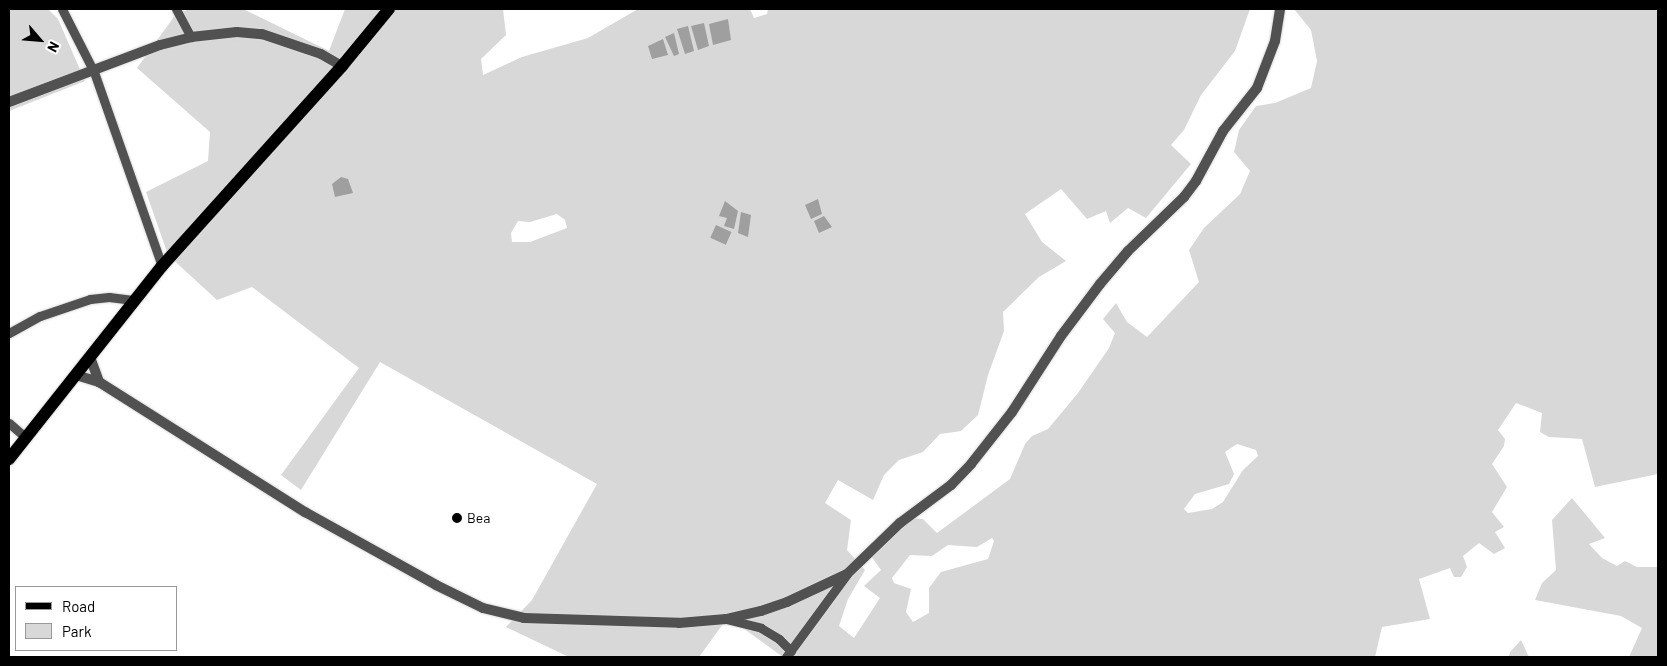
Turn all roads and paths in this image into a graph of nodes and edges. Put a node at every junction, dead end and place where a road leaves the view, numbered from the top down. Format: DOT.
graph roads {
  1 [pos="62,9"];
  2 [pos="176,9"];
  3 [pos="389,9"];
  4 [pos="1280,9"];
  5 [pos="191,37"];
  6 [pos="342,66"];
  7 [pos="94,72"];
  8 [pos="9,102"];
  9 [pos="162,266"];
  10 [pos="135,300"];
  11 [pos="9,333"];
  12 [pos="90,357"];
  13 [pos="76,375"];
  14 [pos="99,382"];
  15 [pos="9,423"];
  16 [pos="26,438"];
  17 [pos="9,459"];
  18 [pos="847,574"];
  19 [pos="726,619"];
  20 [pos="789,654"];
  1 -- 7 [label="street"];
  2 -- 5 [label="street"];
  3 -- 6 [label="main road"];
  4 -- 18 [label="street"];
  5 -- 6 [label="street"];
  5 -- 7 [label="street"];
  6 -- 9 [label="main road"];
  7 -- 8 [label="street"];
  7 -- 9 [label="street"];
  9 -- 10 [label="main road"];
  10 -- 11 [label="street"];
  10 -- 12 [label="main road"];
  12 -- 13 [label="main road"];
  12 -- 14 [label="street"];
  13 -- 14 [label="street"];
  13 -- 16 [label="main road"];
  14 -- 19 [label="street"];
  15 -- 16 [label="street"];
  16 -- 17 [label="main road"];
  18 -- 19 [label="street"];
  18 -- 20 [label="street"];
  19 -- 20 [label="street"];
}
